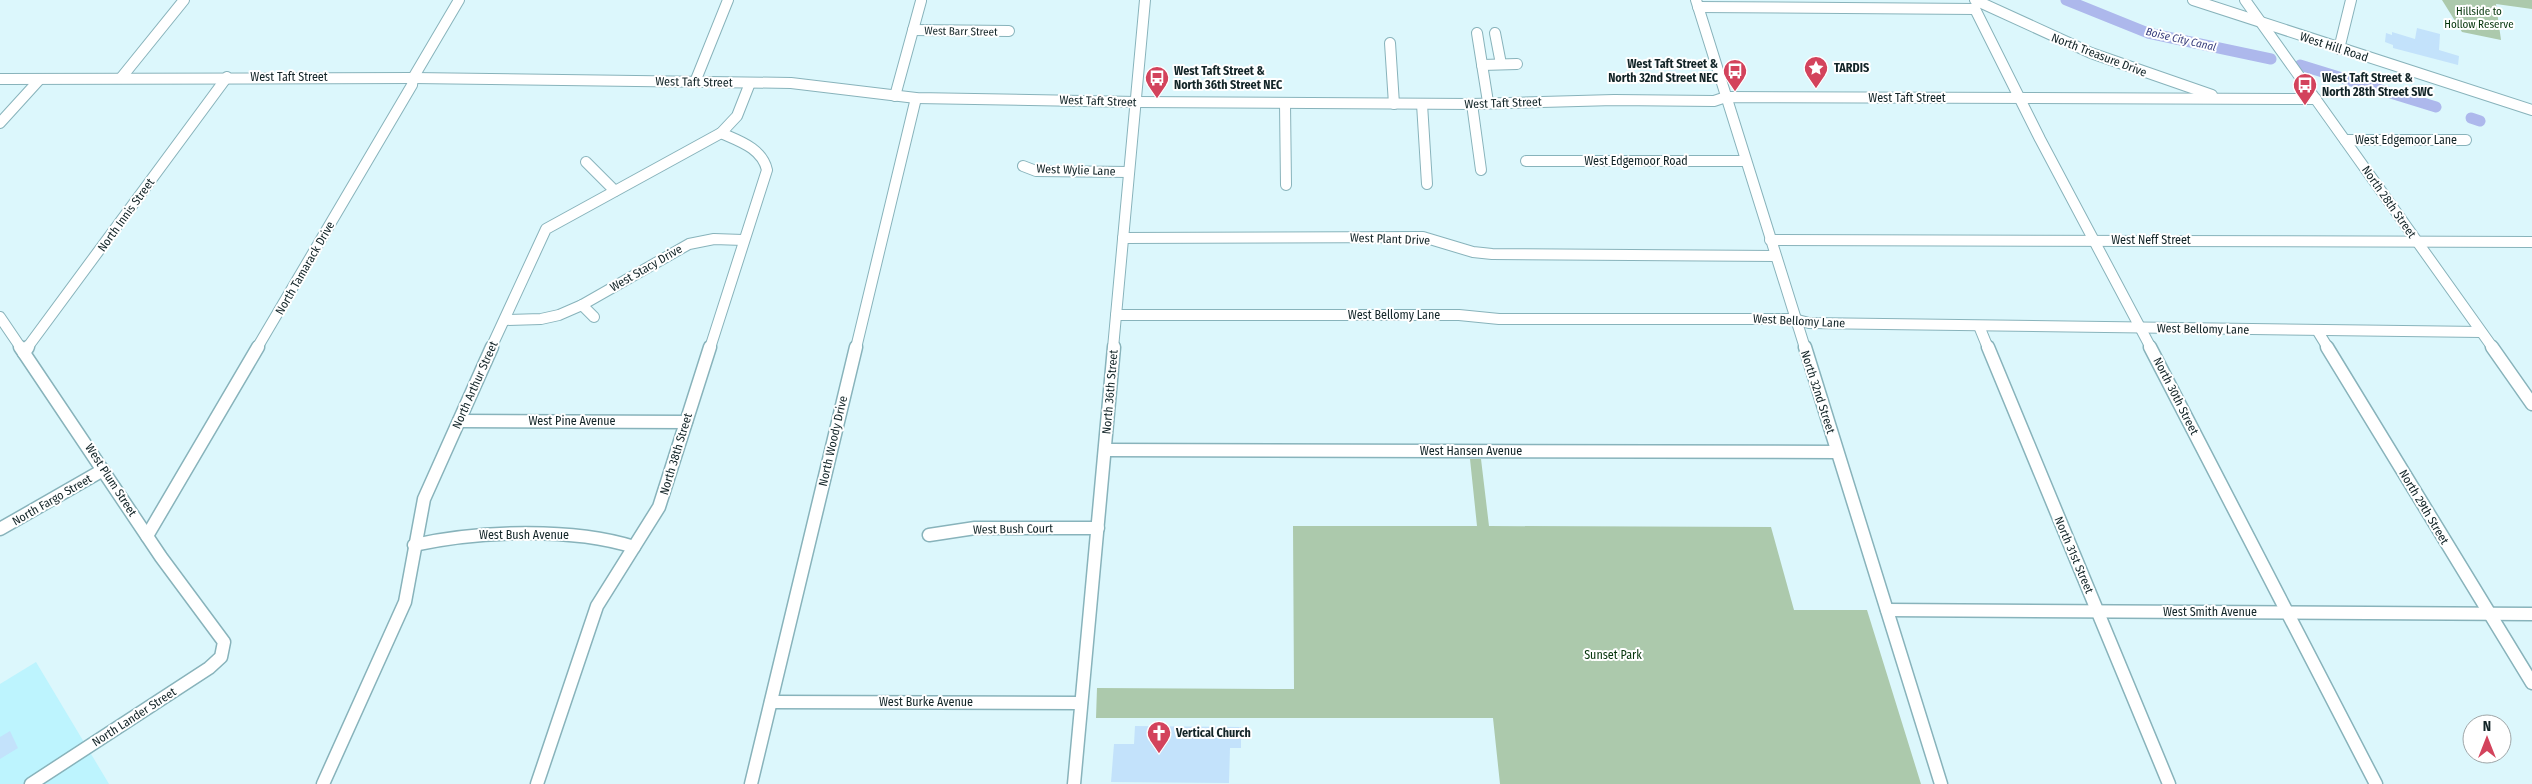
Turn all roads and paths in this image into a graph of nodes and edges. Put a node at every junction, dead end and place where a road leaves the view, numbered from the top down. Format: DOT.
graph roads {
  1 [pos="184,0"];
  2 [pos="459,0"];
  3 [pos="728,0"];
  4 [pos="1145,0"];
  5 [pos="2193,0"];
  6 [pos="2245,0"];
  7 [pos="2351,0"];
  8 [pos="921,1"];
  9 [pos="1697,4"];
  10 [pos="1977,4"];
  11 [pos="2262,24"];
  12 [pos="913,30"];
  13 [pos="1009,31"];
  14 [pos="1477,33"];
  15 [pos="1495,33"];
  16 [pos="1390,43"];
  17 [pos="2340,49"];
  18 [pos="1482,64"];
  19 [pos="1501,64"];
  20 [pos="1516,64"];
  21 [pos="227,77"];
  22 [pos="40,78"];
  23 [pos="121,78"];
  24 [pos="413,78"];
  25 [pos="0,79"];
  26 [pos="694,82"];
  27 [pos="750,83"];
  28 [pos="895,96"];
  29 [pos="1726,97"];
  30 [pos="916,98"];
  31 [pos="2220,98"];
  32 [pos="2020,99"];
  33 [pos="2316,99"];
  34 [pos="1136,102"];
  35 [pos="1488,102"];
  36 [pos="1285,104"];
  37 [pos="1394,104"];
  38 [pos="1422,104"];
  39 [pos="1472,104"];
  40 [pos="2532,110"];
  41 [pos="0,123"];
  42 [pos="721,133"];
  43 [pos="2345,140"];
  44 [pos="2466,140"];
  45 [pos="1526,161"];
  46 [pos="1745,161"];
  47 [pos="586,162"];
  48 [pos="1022,166"];
  49 [pos="1481,170"];
  50 [pos="1129,172"];
  51 [pos="1427,184"];
  52 [pos="1286,185"];
  53 [pos="615,191"];
  54 [pos="1123,238"];
  55 [pos="743,240"];
  56 [pos="1770,240"];
  57 [pos="2092,240"];
  58 [pos="2418,242"];
  59 [pos="2532,242"];
  60 [pos="1775,256"];
  61 [pos="582,305"];
  62 [pos="1116,315"];
  63 [pos="0,317"];
  64 [pos="594,317"];
  65 [pos="1794,318"];
  66 [pos="505,320"];
  67 [pos="1979,326"];
  68 [pos="2140,328"];
  69 [pos="2316,330"];
  70 [pos="2482,332"];
  71 [pos="24,353"];
  72 [pos="2532,404"];
  73 [pos="459,421"];
  74 [pos="686,422"];
  75 [pos="1105,450"];
  76 [pos="1837,452"];
  77 [pos="103,470"];
  78 [pos="1098,528"];
  79 [pos="0,529"];
  80 [pos="929,535"];
  81 [pos="148,536"];
  82 [pos="414,545"];
  83 [pos="634,547"];
  84 [pos="1887,610"];
  85 [pos="2097,611"];
  86 [pos="2287,613"];
  87 [pos="2490,614"];
  88 [pos="2532,614"];
  89 [pos="224,642"];
  90 [pos="2532,683"];
  91 [pos="771,702"];
  92 [pos="1081,704"];
  93 [pos="31,784"];
  94 [pos="323,784"];
  95 [pos="537,784"];
  96 [pos="751,784"];
  97 [pos="1074,784"];
  98 [pos="1940,784"];
  99 [pos="2169,784"];
  100 [pos="2376,784"];
  1 -- 23 [label="street"];
  2 -- 24 [label="street, North Tamarack Drive"];
  3 -- 26 [label="street"];
  4 -- 34 [label="street, North 36th Street"];
  5 -- 11 [label="street, West Hill Road"];
  6 -- 11 [label="street, North 28th Street"];
  7 -- 17 [label="street"];
  8 -- 12 [label="street"];
  9 -- 10 [label="street"];
  9 -- 29 [label="street, North 32nd Street"];
  10 -- 31 [label="street, North Treasure Drive"];
  10 -- 32 [label="street, North 30th Street"];
  11 -- 17 [label="street, West Hill Road"];
  11 -- 33 [label="street, North 28th Street"];
  12 -- 13 [label="street, West Barr Street"];
  12 -- 28 [label="street"];
  14 -- 18 [label="street"];
  15 -- 19 [label="street"];
  16 -- 37 [label="street"];
  17 -- 40 [label="street, West Hill Road"];
  18 -- 19 [label="street"];
  18 -- 35 [label="street"];
  19 -- 20 [label="street"];
  21 -- 23 [label="street, West Taft Street"];
  21 -- 24 [label="street, West Taft Street"];
  21 -- 71 [label="street, North Innis Street"];
  22 -- 23 [label="street, West Taft Street"];
  22 -- 25 [label="street, West Taft Street"];
  22 -- 41 [label="street"];
  24 -- 26 [label="street, West Taft Street"];
  24 -- 81 [label="street, North Tamarack Drive"];
  26 -- 27 [label="street, West Taft Street"];
  27 -- 28 [label="street, West Taft Street"];
  27 -- 42 [label="street, North Arthur Street"];
  28 -- 30 [label="street, West Taft Street"];
  29 -- 32 [label="street, West Taft Street"];
  29 -- 35 [label="street, West Taft Street"];
  29 -- 46 [label="street, North 32nd Street"];
  30 -- 34 [label="street, West Taft Street"];
  30 -- 91 [label="street, North Woody Drive"];
  31 -- 32 [label="street, West Taft Street"];
  31 -- 33 [label="street, West Taft Street"];
  32 -- 57 [label="street, North 30th Street"];
  33 -- 43 [label="street, North 28th Street"];
  34 -- 36 [label="street, West Taft Street"];
  34 -- 50 [label="street, North 36th Street"];
  35 -- 39 [label="street, West Taft Street"];
  36 -- 37 [label="street, West Taft Street"];
  36 -- 52 [label="street"];
  37 -- 38 [label="street, West Taft Street"];
  38 -- 39 [label="street, West Taft Street"];
  38 -- 51 [label="street"];
  39 -- 49 [label="street"];
  42 -- 53 [label="street, North Arthur Street"];
  42 -- 55 [label="street, North 38th Street"];
  43 -- 44 [label="street, West Edgemoor Lane"];
  43 -- 58 [label="street, North 28th Street"];
  45 -- 46 [label="street, West Edgemoor Road"];
  46 -- 56 [label="street, North 32nd Street"];
  47 -- 53 [label="street"];
  48 -- 50 [label="street, West Wylie Lane"];
  50 -- 54 [label="street, North 36th Street"];
  53 -- 66 [label="street, North Arthur Street"];
  54 -- 60 [label="street, West Plant Drive"];
  54 -- 62 [label="street, North 36th Street"];
  55 -- 61 [label="street, West Stacy Drive"];
  55 -- 74 [label="street, North 38th Street"];
  56 -- 57 [label="street, West Neff Street"];
  56 -- 60 [label="street, North 32nd Street"];
  57 -- 58 [label="street, West Neff Street"];
  57 -- 68 [label="street, North 30th Street"];
  58 -- 59 [label="street, West Neff Street"];
  58 -- 70 [label="street, North 28th Street"];
  60 -- 65 [label="street, North 32nd Street"];
  61 -- 64 [label="street"];
  61 -- 66 [label="street, West Stacy Drive"];
  62 -- 65 [label="street, West Bellomy Lane"];
  62 -- 75 [label="street, North 36th Street"];
  63 -- 71 [label="street, West Plum Street"];
  65 -- 67 [label="street, West Bellomy Lane"];
  65 -- 76 [label="street, North 32nd Street"];
  66 -- 73 [label="street, North Arthur Street"];
  67 -- 68 [label="street, West Bellomy Lane"];
  67 -- 85 [label="street, North 31st Street"];
  68 -- 69 [label="street, West Bellomy Lane"];
  68 -- 86 [label="street, North 30th Street"];
  69 -- 70 [label="street, West Bellomy Lane"];
  69 -- 87 [label="street, North 29th Street"];
  70 -- 72 [label="street, North 28th Street"];
  71 -- 77 [label="street, West Plum Street"];
  73 -- 74 [label="street, West Pine Avenue"];
  73 -- 82 [label="street, North Arthur Street"];
  74 -- 83 [label="street, North 38th Street"];
  75 -- 76 [label="street, West Hansen Avenue"];
  75 -- 78 [label="street, North 36th Street"];
  76 -- 84 [label="street, North 32nd Street"];
  77 -- 79 [label="street, North Fargo Street"];
  77 -- 81 [label="street, West Plum Street"];
  78 -- 80 [label="street, West Bush Court"];
  78 -- 92 [label="street, North 36th Street"];
  81 -- 89 [label="street, West Plum Street"];
  82 -- 83 [label="street, West Bush Avenue"];
  82 -- 94 [label="street, North Arthur Street"];
  83 -- 95 [label="street, North 38th Street"];
  84 -- 85 [label="street, West Smith Avenue"];
  84 -- 98 [label="street, North 32nd Street"];
  85 -- 86 [label="street, West Smith Avenue"];
  85 -- 99 [label="street, North 31st Street"];
  86 -- 87 [label="street, West Smith Avenue"];
  86 -- 100 [label="street, North 30th Street"];
  87 -- 88 [label="street, West Smith Avenue"];
  87 -- 90 [label="street, North 29th Street"];
  89 -- 93 [label="street, North Lander Street"];
  91 -- 92 [label="street, West Burke Avenue"];
  91 -- 96 [label="street, North Woody Drive"];
  92 -- 97 [label="street, North 36th Street"];
}
